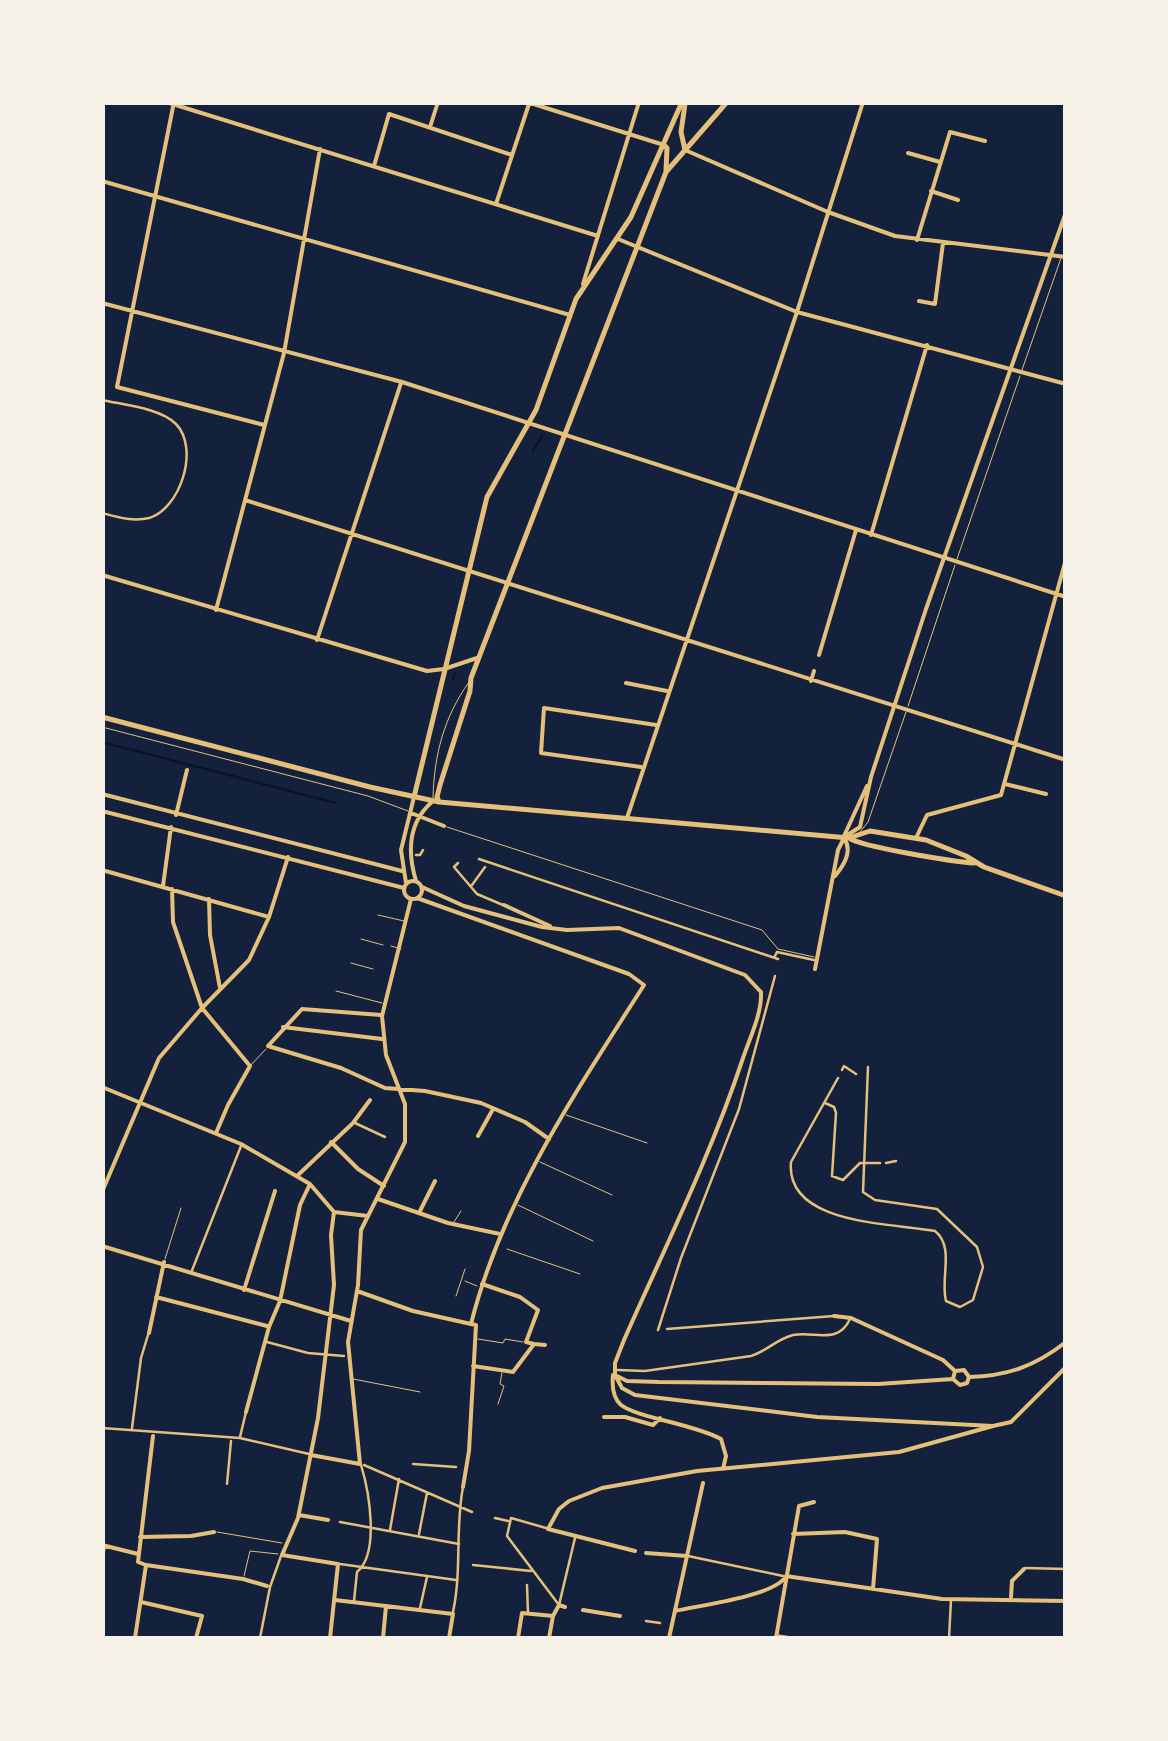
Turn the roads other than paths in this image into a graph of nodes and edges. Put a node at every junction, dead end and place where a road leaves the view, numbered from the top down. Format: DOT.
graph roads {
  1 [pos="166,102"];
  2 [pos="438,102"];
  3 [pos="640,102"];
  4 [pos="684,102"];
  5 [pos="727,102"];
  6 [pos="863,102"];
  7 [pos="529,103"];
  8 [pos="174,104"];
  9 [pos="430,128"];
  10 [pos="630,134"];
  11 [pos="985,141"];
  12 [pos="664,145"];
  13 [pos="320,149"];
  14 [pos="684,150"];
  15 [pos="908,153"];
  16 [pos="512,155"];
  17 [pos="940,162"];
  18 [pos="374,166"];
  19 [pos="666,172"];
  20 [pos="102,182"];
  21 [pos="931,191"];
  22 [pos="156,197"];
  23 [pos="958,200"];
  24 [pos="496,204"];
  25 [pos="828,212"];
  26 [pos="1066,212"];
  27 [pos="598,236"];
  28 [pos="304,238"];
  29 [pos="618,239"];
  30 [pos="917,240"];
  31 [pos="943,243"];
  32 [pos="638,246"];
  33 [pos="1066,246"];
  34 [pos="1049,256"];
  35 [pos="1064,257"];
  36 [pos="582,287"];
  37 [pos="919,301"];
  38 [pos="102,303"];
  39 [pos="132,312"];
  40 [pos="797,312"];
  41 [pos="570,315"];
  42 [pos="927,345"];
  43 [pos="284,353"];
  44 [pos="1010,368"];
  45 [pos="1022,371"];
  46 [pos="402,382"];
  47 [pos="1066,384"];
  48 [pos="102,400"];
  49 [pos="530,423"];
  50 [pos="264,425"];
  51 [pos="565,435"];
  52 [pos="735,490"];
  53 [pos="244,500"];
  54 [pos="102,513"];
  55 [pos="856,530"];
  56 [pos="352,534"];
  57 [pos="871,535"];
  58 [pos="943,558"];
  59 [pos="1066,558"];
  60 [pos="956,562"];
  61 [pos="468,571"];
  62 [pos="102,575"];
  63 [pos="508,584"];
  64 [pos="1056,593"];
  65 [pos="1066,596"];
  66 [pos="216,610"];
  67 [pos="317,640"];
  68 [pos="686,640"];
  69 [pos="819,655"];
  70 [pos="480,656"];
  71 [pos="444,670"];
  72 [pos="814,671"];
  73 [pos="472,678"];
  74 [pos="811,680"];
  75 [pos="626,683"];
  76 [pos="667,692"];
  77 [pos="894,708"];
  78 [pos="906,711"];
  79 [pos="102,717"];
  80 [pos="656,725"];
  81 [pos="102,727"];
  82 [pos="1017,744"];
  83 [pos="1066,760"];
  84 [pos="643,768"];
  85 [pos="187,770"];
  86 [pos="872,777"];
  87 [pos="1005,784"];
  88 [pos="102,794"];
  89 [pos="1046,794"];
  90 [pos="414,798"];
  91 [pos="436,802"];
  92 [pos="103,812"];
  93 [pos="411,812"];
  94 [pos="435,812"];
  95 [pos="176,815"];
  96 [pos="419,816"];
  97 [pos="627,818"];
  98 [pos="433,821"];
  99 [pos="444,826"];
  100 [pos="170,827"];
  101 [pos="859,833"];
  102 [pos="847,838"];
  103 [pos="916,838"];
  104 [pos="857,844"];
  105 [pos="848,853"];
  106 [pos="288,857"];
  107 [pos="478,859"];
  108 [pos="458,862"];
  109 [pos="974,863"];
  110 [pos="485,867"];
  111 [pos="102,870"];
  112 [pos="402,871"];
  113 [pos="835,876"];
  114 [pos="416,881"];
  115 [pos="163,886"];
  116 [pos="405,886"];
  117 [pos="471,886"];
  118 [pos="422,887"];
  119 [pos="172,889"];
  120 [pos="430,893"];
  121 [pos="1066,896"];
  122 [pos="478,897"];
  123 [pos="414,898"];
  124 [pos="209,899"];
  125 [pos="504,906"];
  126 [pos="378,916"];
  127 [pos="269,917"];
  128 [pos="407,922"];
  129 [pos="553,927"];
  130 [pos="361,939"];
  131 [pos="383,944"];
  132 [pos="391,946"];
  133 [pos="401,949"];
  134 [pos="817,959"];
  135 [pos="351,962"];
  136 [pos="815,968"];
  137 [pos="373,969"];
  138 [pos="775,976"];
  139 [pos="221,991"];
  140 [pos="336,991"];
  141 [pos="384,1004"];
  142 [pos="202,1008"];
  143 [pos="382,1016"];
  144 [pos="283,1026"];
  145 [pos="384,1038"];
  146 [pos="268,1046"];
  147 [pos="250,1066"];
  148 [pos="842,1067"];
  149 [pos="868,1067"];
  150 [pos="856,1074"];
  151 [pos="838,1078"];
  152 [pos="102,1087"];
  153 [pos="401,1091"];
  154 [pos="370,1100"];
  155 [pos="140,1102"];
  156 [pos="824,1103"];
  157 [pos="494,1109"];
  158 [pos="563,1114"];
  159 [pos="354,1123"];
  160 [pos="216,1133"];
  161 [pos="478,1136"];
  162 [pos="385,1137"];
  163 [pos="549,1139"];
  164 [pos="332,1142"];
  165 [pos="647,1143"];
  166 [pos="242,1144"];
  167 [pos="537,1160"];
  168 [pos="896,1162"];
  169 [pos="297,1176"];
  170 [pos="435,1182"];
  171 [pos="310,1184"];
  172 [pos="384,1186"];
  173 [pos="275,1191"];
  174 [pos="102,1192"];
  175 [pos="612,1195"];
  176 [pos="378,1199"];
  177 [pos="515,1204"];
  178 [pos="181,1208"];
  179 [pos="460,1211"];
  180 [pos="334,1212"];
  181 [pos="419,1213"];
  182 [pos="368,1216"];
  183 [pos="454,1222"];
  184 [pos="500,1234"];
  185 [pos="594,1240"];
  186 [pos="102,1246"];
  187 [pos="507,1249"];
  188 [pos="164,1262"];
  189 [pos="465,1269"];
  190 [pos="191,1273"];
  191 [pos="580,1274"];
  192 [pos="462,1280"];
  193 [pos="481,1286"];
  194 [pos="244,1290"];
  195 [pos="358,1291"];
  196 [pos="456,1296"];
  197 [pos="156,1297"];
  198 [pos="280,1301"];
  199 [pos="332,1316"];
  200 [pos="834,1316"];
  201 [pos="851,1318"];
  202 [pos="352,1321"];
  203 [pos="471,1324"];
  204 [pos="269,1326"];
  205 [pos="667,1329"];
  206 [pos="658,1330"];
  207 [pos="149,1333"];
  208 [pos="475,1338"];
  209 [pos="265,1342"];
  210 [pos="526,1342"];
  211 [pos="1066,1342"];
  212 [pos="534,1344"];
  213 [pos="544,1344"];
  214 [pos="326,1355"];
  215 [pos="344,1356"];
  216 [pos="473,1366"];
  217 [pos="1066,1366"];
  218 [pos="502,1370"];
  219 [pos="614,1372"];
  220 [pos="956,1372"];
  221 [pos="969,1377"];
  222 [pos="350,1378"];
  223 [pos="953,1379"];
  224 [pos="420,1392"];
  225 [pos="498,1404"];
  226 [pos="246,1412"];
  227 [pos="604,1417"];
  228 [pos="660,1417"];
  229 [pos="994,1426"];
  230 [pos="102,1428"];
  231 [pos="132,1428"];
  232 [pos="153,1434"];
  233 [pos="240,1438"];
  234 [pos="231,1439"];
  235 [pos="311,1455"];
  236 [pos="360,1464"];
  237 [pos="413,1464"];
  238 [pos="462,1467"];
  239 [pos="723,1469"];
  240 [pos="399,1480"];
  241 [pos="703,1482"];
  242 [pos="227,1484"];
  243 [pos="464,1487"];
  244 [pos="428,1491"];
  245 [pos="814,1502"];
  246 [pos="459,1508"];
  247 [pos="472,1512"];
  248 [pos="299,1515"];
  249 [pos="495,1518"];
  250 [pos="329,1520"];
  251 [pos="510,1520"];
  252 [pos="340,1522"];
  253 [pos="372,1528"];
  254 [pos="548,1529"];
  255 [pos="214,1532"];
  256 [pos="390,1532"];
  257 [pos="794,1534"];
  258 [pos="140,1536"];
  259 [pos="576,1536"];
  260 [pos="418,1537"];
  261 [pos="460,1541"];
  262 [pos="103,1546"];
  263 [pos="288,1546"];
  264 [pos="635,1550"];
  265 [pos="646,1553"];
  266 [pos="138,1554"];
  267 [pos="282,1555"];
  268 [pos="687,1556"];
  269 [pos="102,1558"];
  270 [pos="146,1564"];
  271 [pos="338,1564"];
  272 [pos="472,1565"];
  273 [pos="365,1566"];
  274 [pos="1024,1569"];
  275 [pos="1066,1569"];
  276 [pos="532,1570"];
  277 [pos="428,1575"];
  278 [pos="786,1576"];
  279 [pos="243,1579"];
  280 [pos="457,1580"];
  281 [pos="269,1586"];
  282 [pos="527,1586"];
  283 [pos="873,1589"];
  284 [pos="1012,1598"];
  285 [pos="951,1599"];
  286 [pos="335,1600"];
  287 [pos="1066,1600"];
  288 [pos="141,1602"];
  289 [pos="354,1602"];
  290 [pos="562,1604"];
  291 [pos="386,1606"];
  292 [pos="420,1610"];
  293 [pos="583,1610"];
  294 [pos="675,1611"];
  295 [pos="528,1613"];
  296 [pos="453,1614"];
  297 [pos="553,1616"];
  298 [pos="620,1616"];
  299 [pos="646,1621"];
  300 [pos="660,1624"];
  301 [pos="776,1637"];
  302 [pos="135,1638"];
  303 [pos="196,1638"];
  304 [pos="260,1638"];
  305 [pos="330,1638"];
  306 [pos="383,1638"];
  307 [pos="449,1638"];
  308 [pos="518,1638"];
  309 [pos="549,1638"];
  310 [pos="669,1638"];
  311 [pos="789,1638"];
  312 [pos="949,1638"];
  1 -- 8 [label="street"];
  2 -- 9 [label="street"];
  3 -- 10 [label="street"];
  4 -- 12 [label="main road"];
  4 -- 14 [label="main road"];
  5 -- 14 [label="main road"];
  6 -- 25 [label="street"];
  7 -- 10 [label="street"];
  7 -- 16 [label="street"];
  8 -- 13 [label="street"];
  8 -- 22 [label="street"];
  9 -- 16 [label="street"];
  9 -- 18 [label="street"];
  10 -- 12 [label="street"];
  10 -- 27 [label="street"];
  11 -- 17 [label="street"];
  12 -- 19 [label="main road"];
  12 -- 29 [label="main road"];
  13 -- 18 [label="street"];
  13 -- 28 [label="street"];
  14 -- 19 [label="main road"];
  14 -- 25 [label="street"];
  15 -- 17 [label="street"];
  16 -- 24 [label="street"];
  17 -- 21 [label="street"];
  18 -- 24 [label="street"];
  19 -- 32 [label="main road"];
  20 -- 22 [label="street"];
  21 -- 23 [label="street"];
  21 -- 30 [label="street"];
  22 -- 28 [label="street"];
  22 -- 39 [label="street"];
  24 -- 27 [label="street"];
  25 -- 30 [label="street"];
  25 -- 40 [label="street"];
  26 -- 34 [label="street"];
  27 -- 36 [label="street"];
  28 -- 41 [label="street"];
  28 -- 43 [label="street"];
  29 -- 32 [label="street"];
  29 -- 36 [label="main road"];
  30 -- 31 [label="street"];
  31 -- 34 [label="street"];
  31 -- 37 [label="street"];
  32 -- 40 [label="street"];
  32 -- 51 [label="main road"];
  33 -- 35 [label="lane"];
  34 -- 35 [label="street"];
  34 -- 44 [label="street"];
  35 -- 45 [label="lane"];
  36 -- 41 [label="main road"];
  38 -- 39 [label="street"];
  39 -- 43 [label="street"];
  39 -- 50 [label="street"];
  40 -- 42 [label="street"];
  40 -- 52 [label="street"];
  41 -- 49 [label="main road"];
  42 -- 44 [label="street"];
  42 -- 57 [label="street"];
  43 -- 46 [label="street"];
  43 -- 50 [label="street"];
  44 -- 45 [label="street"];
  44 -- 58 [label="street"];
  45 -- 47 [label="street"];
  45 -- 60 [label="lane"];
  46 -- 49 [label="street"];
  46 -- 56 [label="street"];
  48 -- 54 [label="street"];
  49 -- 51 [label="street"];
  49 -- 61 [label="main road"];
  50 -- 53 [label="street"];
  51 -- 52 [label="street"];
  51 -- 63 [label="main road"];
  52 -- 55 [label="street"];
  52 -- 68 [label="street"];
  53 -- 56 [label="street"];
  53 -- 66 [label="street"];
  55 -- 57 [label="street"];
  55 -- 69 [label="street"];
  56 -- 61 [label="street"];
  56 -- 67 [label="street"];
  57 -- 58 [label="street"];
  58 -- 60 [label="street"];
  58 -- 77 [label="street"];
  59 -- 64 [label="street"];
  60 -- 64 [label="street"];
  60 -- 78 [label="lane"];
  61 -- 63 [label="street"];
  61 -- 71 [label="main road"];
  62 -- 66 [label="street"];
  63 -- 68 [label="street"];
  63 -- 70 [label="main road"];
  64 -- 65 [label="street"];
  64 -- 82 [label="street"];
  66 -- 67 [label="street"];
  67 -- 71 [label="street"];
  68 -- 74 [label="street"];
  68 -- 76 [label="street"];
  70 -- 71 [label="street"];
  70 -- 73 [label="main road"];
  71 -- 90 [label="main road"];
  72 -- 74 [label="street"];
  73 -- 91 [label="main road"];
  73 -- 91 [label="lane"];
  74 -- 77 [label="street"];
  75 -- 76 [label="street"];
  76 -- 80 [label="street"];
  77 -- 78 [label="street"];
  77 -- 86 [label="street"];
  78 -- 82 [label="street"];
  78 -- 101 [label="lane"];
  79 -- 90 [label="main road"];
  80 -- 84 [label="street"];
  80 -- 84 [label="street"];
  81 -- 93 [label="lane"];
  82 -- 83 [label="street"];
  82 -- 87 [label="street"];
  84 -- 97 [label="street"];
  85 -- 95 [label="street"];
  86 -- 102 [label="street"];
  86 -- 102 [label="street"];
  87 -- 89 [label="street"];
  87 -- 103 [label="street"];
  88 -- 95 [label="street"];
  90 -- 91 [label="main road"];
  90 -- 93 [label="street"];
  91 -- 96 [label="street"];
  91 -- 97 [label="main road"];
  92 -- 100 [label="street"];
  93 -- 96 [label="street"];
  93 -- 112 [label="street"];
  94 -- 98 [label="street"];
  95 -- 112 [label="street"];
  96 -- 99 [label="street"];
  96 -- 114 [label="street"];
  97 -- 102 [label="main road"];
  99 -- 134 [label="lane"];
  100 -- 106 [label="street"];
  100 -- 115 [label="street"];
  101 -- 102 [label="main road"];
  101 -- 103 [label="main road"];
  102 -- 104 [label="main road"];
  102 -- 105 [label="street"];
  102 -- 113 [label="street"];
  103 -- 109 [label="main road"];
  104 -- 105 [label="street"];
  104 -- 109 [label="main road"];
  105 -- 113 [label="street"];
  106 -- 116 [label="street"];
  106 -- 127 [label="street"];
  107 -- 134 [label="street"];
  108 -- 117 [label="street"];
  109 -- 121 [label="main road"];
  110 -- 117 [label="street"];
  111 -- 115 [label="street"];
  112 -- 116 [label="street"];
  113 -- 134 [label="street"];
  114 -- 116 [label="street"];
  114 -- 118 [label="street"];
  115 -- 119 [label="street"];
  116 -- 123 [label="street"];
  117 -- 122 [label="street"];
  117 -- 125 [label="street"];
  118 -- 120 [label="street"];
  118 -- 123 [label="street"];
  119 -- 124 [label="street"];
  119 -- 142 [label="street"];
  120 -- 123 [label="street"];
  120 -- 129 [label="street"];
  123 -- 128 [label="street"];
  123 -- 158 [label="street"];
  124 -- 127 [label="street"];
  124 -- 139 [label="street"];
  125 -- 129 [label="street"];
  126 -- 128 [label="lane"];
  127 -- 139 [label="street"];
  128 -- 133 [label="street"];
  129 -- 219 [label="street"];
  130 -- 131 [label="lane"];
  132 -- 133 [label="lane"];
  133 -- 141 [label="street"];
  134 -- 136 [label="street"];
  135 -- 137 [label="lane"];
  138 -- 206 [label="street"];
  139 -- 142 [label="street"];
  140 -- 141 [label="lane"];
  141 -- 143 [label="street"];
  142 -- 147 [label="street"];
  142 -- 155 [label="street"];
  143 -- 144 [label="street"];
  143 -- 145 [label="street"];
  144 -- 145 [label="street"];
  144 -- 146 [label="street"];
  145 -- 153 [label="street"];
  146 -- 147 [label="lane"];
  146 -- 153 [label="street"];
  147 -- 160 [label="street"];
  148 -- 150 [label="street"];
  149 -- 156 [label="street"];
  151 -- 156 [label="street"];
  152 -- 155 [label="street"];
  153 -- 157 [label="street"];
  153 -- 172 [label="street"];
  154 -- 159 [label="street"];
  155 -- 160 [label="street"];
  155 -- 174 [label="street"];
  156 -- 168 [label="street"];
  157 -- 161 [label="street"];
  157 -- 163 [label="street"];
  158 -- 163 [label="street"];
  158 -- 165 [label="lane"];
  159 -- 162 [label="street"];
  159 -- 164 [label="street"];
  160 -- 166 [label="street"];
  163 -- 167 [label="street"];
  164 -- 169 [label="street"];
  164 -- 172 [label="street"];
  166 -- 169 [label="street"];
  166 -- 190 [label="street"];
  167 -- 175 [label="lane"];
  167 -- 177 [label="street"];
  169 -- 171 [label="street"];
  170 -- 181 [label="street"];
  171 -- 180 [label="street"];
  171 -- 198 [label="street"];
  172 -- 176 [label="street"];
  173 -- 194 [label="street"];
  176 -- 181 [label="street"];
  176 -- 182 [label="street"];
  177 -- 184 [label="street"];
  177 -- 185 [label="lane"];
  178 -- 188 [label="lane"];
  179 -- 183 [label="lane"];
  180 -- 182 [label="street"];
  180 -- 199 [label="street"];
  181 -- 183 [label="street"];
  182 -- 195 [label="street"];
  183 -- 184 [label="street"];
  184 -- 193 [label="street"];
  186 -- 188 [label="street"];
  187 -- 191 [label="lane"];
  188 -- 190 [label="street"];
  188 -- 197 [label="street"];
  189 -- 192 [label="lane"];
  190 -- 194 [label="street"];
  192 -- 193 [label="lane"];
  192 -- 196 [label="lane"];
  193 -- 203 [label="street"];
  193 -- 210 [label="street"];
  194 -- 198 [label="street"];
  195 -- 202 [label="street"];
  195 -- 203 [label="street"];
  197 -- 204 [label="street"];
  197 -- 207 [label="street"];
  198 -- 199 [label="street"];
  198 -- 204 [label="street"];
  199 -- 202 [label="street"];
  199 -- 214 [label="street"];
  200 -- 201 [label="street"];
  200 -- 205 [label="street"];
  201 -- 219 [label="street"];
  201 -- 220 [label="street"];
  202 -- 222 [label="street"];
  203 -- 208 [label="street"];
  204 -- 209 [label="street"];
  207 -- 231 [label="street"];
  208 -- 210 [label="lane"];
  208 -- 216 [label="street"];
  209 -- 214 [label="street"];
  209 -- 226 [label="street"];
  210 -- 212 [label="street"];
  211 -- 221 [label="street"];
  212 -- 213 [label="street"];
  212 -- 218 [label="street"];
  214 -- 215 [label="street"];
  214 -- 235 [label="street"];
  216 -- 218 [label="street"];
  216 -- 238 [label="street"];
  217 -- 229 [label="street"];
  218 -- 225 [label="lane"];
  219 -- 223 [label="street"];
  219 -- 228 [label="street"];
  219 -- 229 [label="street"];
  220 -- 221 [label="street"];
  220 -- 223 [label="street"];
  221 -- 223 [label="street"];
  222 -- 224 [label="lane"];
  222 -- 236 [label="street"];
  226 -- 233 [label="street"];
  227 -- 228 [label="street"];
  228 -- 239 [label="street"];
  229 -- 239 [label="street"];
  230 -- 231 [label="street"];
  231 -- 232 [label="street"];
  232 -- 234 [label="street"];
  232 -- 258 [label="street"];
  233 -- 234 [label="street"];
  233 -- 235 [label="street"];
  234 -- 242 [label="street"];
  235 -- 236 [label="street"];
  235 -- 248 [label="street"];
  236 -- 240 [label="street"];
  236 -- 253 [label="street"];
  237 -- 238 [label="street"];
  238 -- 243 [label="street"];
  239 -- 254 [label="street"];
  240 -- 244 [label="street"];
  240 -- 256 [label="street"];
  241 -- 268 [label="street"];
  243 -- 246 [label="street"];
  244 -- 246 [label="street"];
  244 -- 260 [label="street"];
  245 -- 257 [label="street"];
  246 -- 247 [label="street"];
  246 -- 261 [label="street"];
  248 -- 250 [label="street"];
  248 -- 263 [label="street"];
  249 -- 251 [label="street"];
  251 -- 254 [label="street"];
  251 -- 276 [label="street"];
  252 -- 253 [label="street"];
  253 -- 256 [label="street"];
  253 -- 273 [label="street"];
  254 -- 259 [label="street"];
  255 -- 258 [label="street"];
  255 -- 263 [label="lane"];
  256 -- 260 [label="street"];
  257 -- 278 [label="street"];
  257 -- 283 [label="street"];
  258 -- 266 [label="street"];
  259 -- 264 [label="street"];
  259 -- 290 [label="street"];
  260 -- 261 [label="street"];
  261 -- 280 [label="street"];
  262 -- 266 [label="street"];
  262 -- 269 [label="street"];
  263 -- 267 [label="street"];
  265 -- 268 [label="street"];
  266 -- 270 [label="street"];
  267 -- 271 [label="street"];
  267 -- 279 [label="lane"];
  267 -- 281 [label="street"];
  268 -- 278 [label="street"];
  268 -- 294 [label="street"];
  270 -- 279 [label="street"];
  270 -- 288 [label="street"];
  271 -- 273 [label="street"];
  271 -- 286 [label="street"];
  272 -- 276 [label="street"];
  273 -- 277 [label="street"];
  273 -- 289 [label="street"];
  274 -- 275 [label="street"];
  274 -- 284 [label="street"];
  276 -- 290 [label="street"];
  277 -- 280 [label="street"];
  277 -- 292 [label="street"];
  278 -- 283 [label="street"];
  278 -- 294 [label="street"];
  278 -- 301 [label="street"];
  279 -- 281 [label="street"];
  280 -- 296 [label="street"];
  281 -- 304 [label="street"];
  282 -- 295 [label="street"];
  283 -- 285 [label="street"];
  284 -- 285 [label="street"];
  284 -- 287 [label="street"];
  285 -- 312 [label="street"];
  286 -- 289 [label="street"];
  286 -- 305 [label="street"];
  288 -- 302 [label="street"];
  288 -- 303 [label="street"];
  289 -- 291 [label="street"];
  290 -- 297 [label="street"];
  291 -- 292 [label="street"];
  291 -- 306 [label="street"];
  292 -- 296 [label="street"];
  293 -- 298 [label="street"];
  294 -- 310 [label="street"];
  295 -- 297 [label="street"];
  295 -- 308 [label="street"];
  296 -- 307 [label="street"];
  297 -- 309 [label="street"];
  299 -- 300 [label="street"];
  301 -- 311 [label="street"];
}
